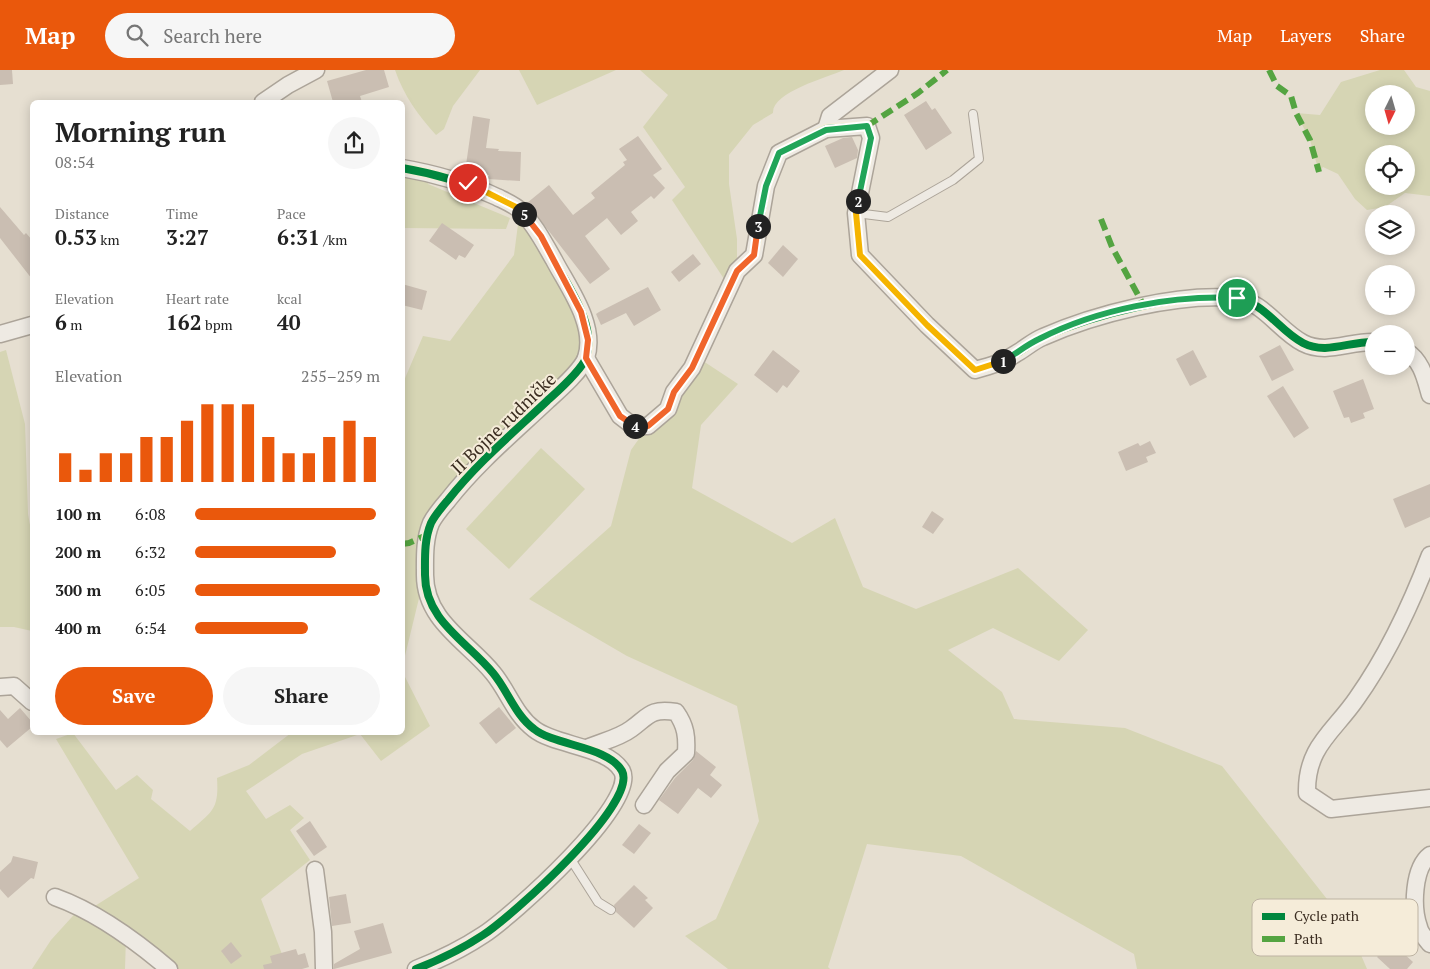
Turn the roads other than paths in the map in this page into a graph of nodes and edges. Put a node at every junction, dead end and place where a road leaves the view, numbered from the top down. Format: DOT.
graph roads {
  1 [pos="316,70"];
  2 [pos="890,70"];
  3 [pos="266,100"];
  4 [pos="972,114"];
  5 [pos="826,130"];
  6 [pos="405,169"];
  7 [pos="856,213"];
  8 [pos="30,326"];
  9 [pos="0,334"];
  10 [pos="1365,343"];
  11 [pos="1415,356"];
  12 [pos="586,358"];
  13 [pos="1430,395"];
  14 [pos="1430,555"];
  15 [pos="0,687"];
  16 [pos="30,700"];
  17 [pos="587,748"];
  18 [pos="1430,798"];
  19 [pos="644,805"];
  20 [pos="1430,855"];
  21 [pos="570,858"];
  22 [pos="314,870"];
  23 [pos="55,897"];
  24 [pos="1416,899"];
  25 [pos="610,910"];
  26 [pos="1418,922"];
  27 [pos="1430,944"];
  28 [pos="169,969"];
  29 [pos="324,969"];
  30 [pos="416,969"];
  1 -- 3 [label="street"];
  2 -- 5 [label="street"];
  4 -- 7 [label="lane"];
  5 -- 7 [label="street"];
  5 -- 12 [label="street"];
  6 -- 12 [label="street"];
  7 -- 10 [label="street"];
  8 -- 9 [label="street"];
  11 -- 13 [label="street"];
  12 -- 17 [label="street, II Bojne rudničke"];
  14 -- 18 [label="street"];
  15 -- 16 [label="street"];
  17 -- 19 [label="street"];
  17 -- 21 [label="street, II Bojne rudničke"];
  20 -- 24 [label="street"];
  21 -- 25 [label="lane"];
  21 -- 30 [label="street, II Bojne rudničke"];
  22 -- 29 [label="street"];
  23 -- 28 [label="street"];
  26 -- 27 [label="street"];
}
